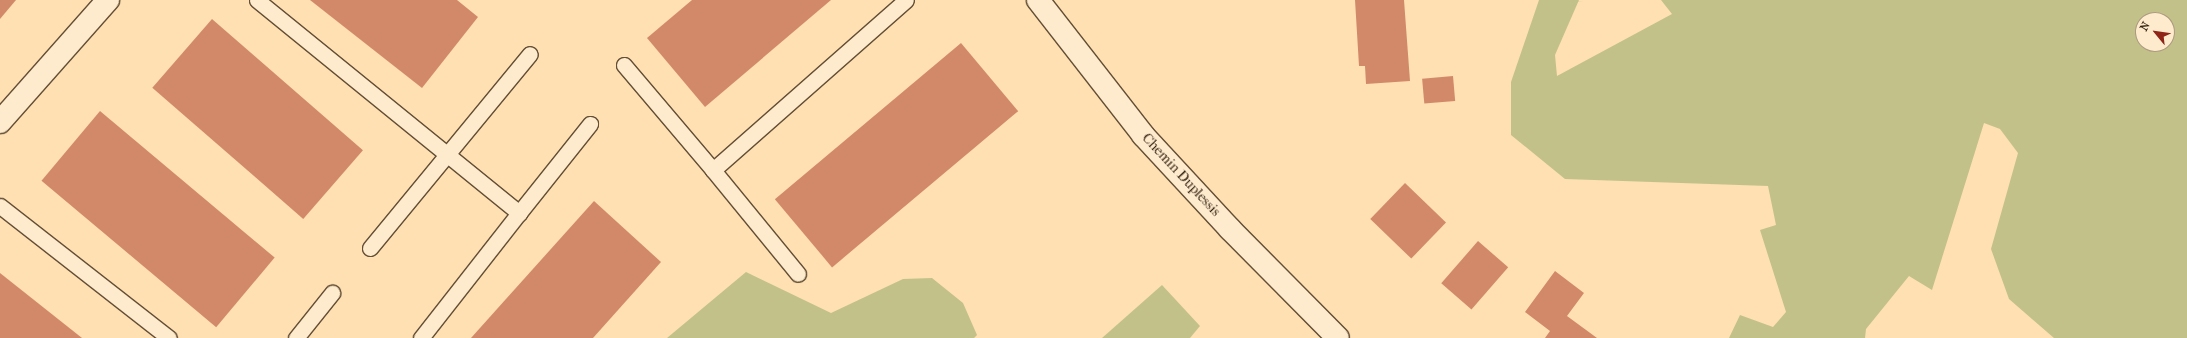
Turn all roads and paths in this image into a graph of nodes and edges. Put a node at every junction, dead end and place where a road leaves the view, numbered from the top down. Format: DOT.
graph roads {
  1 [pos="108,0"];
  2 [pos="257,0"];
  3 [pos="906,0"];
  4 [pos="1038,0"];
  5 [pos="530,54"];
  6 [pos="624,65"];
  7 [pos="0,122"];
  8 [pos="590,124"];
  9 [pos="447,155"];
  10 [pos="713,170"];
  11 [pos="0,206"];
  12 [pos="519,213"];
  13 [pos="370,248"];
  14 [pos="798,274"];
  15 [pos="332,293"];
  16 [pos="169,338"];
  17 [pos="296,338"];
  18 [pos="421,338"];
  19 [pos="1338,338"];
  1 -- 7 [label="street"];
  2 -- 9 [label="lane"];
  3 -- 10 [label="lane"];
  4 -- 19 [label="street, Chemin Duplessis"];
  5 -- 9 [label="lane"];
  6 -- 10 [label="lane"];
  8 -- 12 [label="lane"];
  9 -- 12 [label="lane"];
  9 -- 13 [label="lane"];
  10 -- 14 [label="lane"];
  11 -- 16 [label="lane"];
  12 -- 18 [label="lane"];
  15 -- 17 [label="lane"];
}
